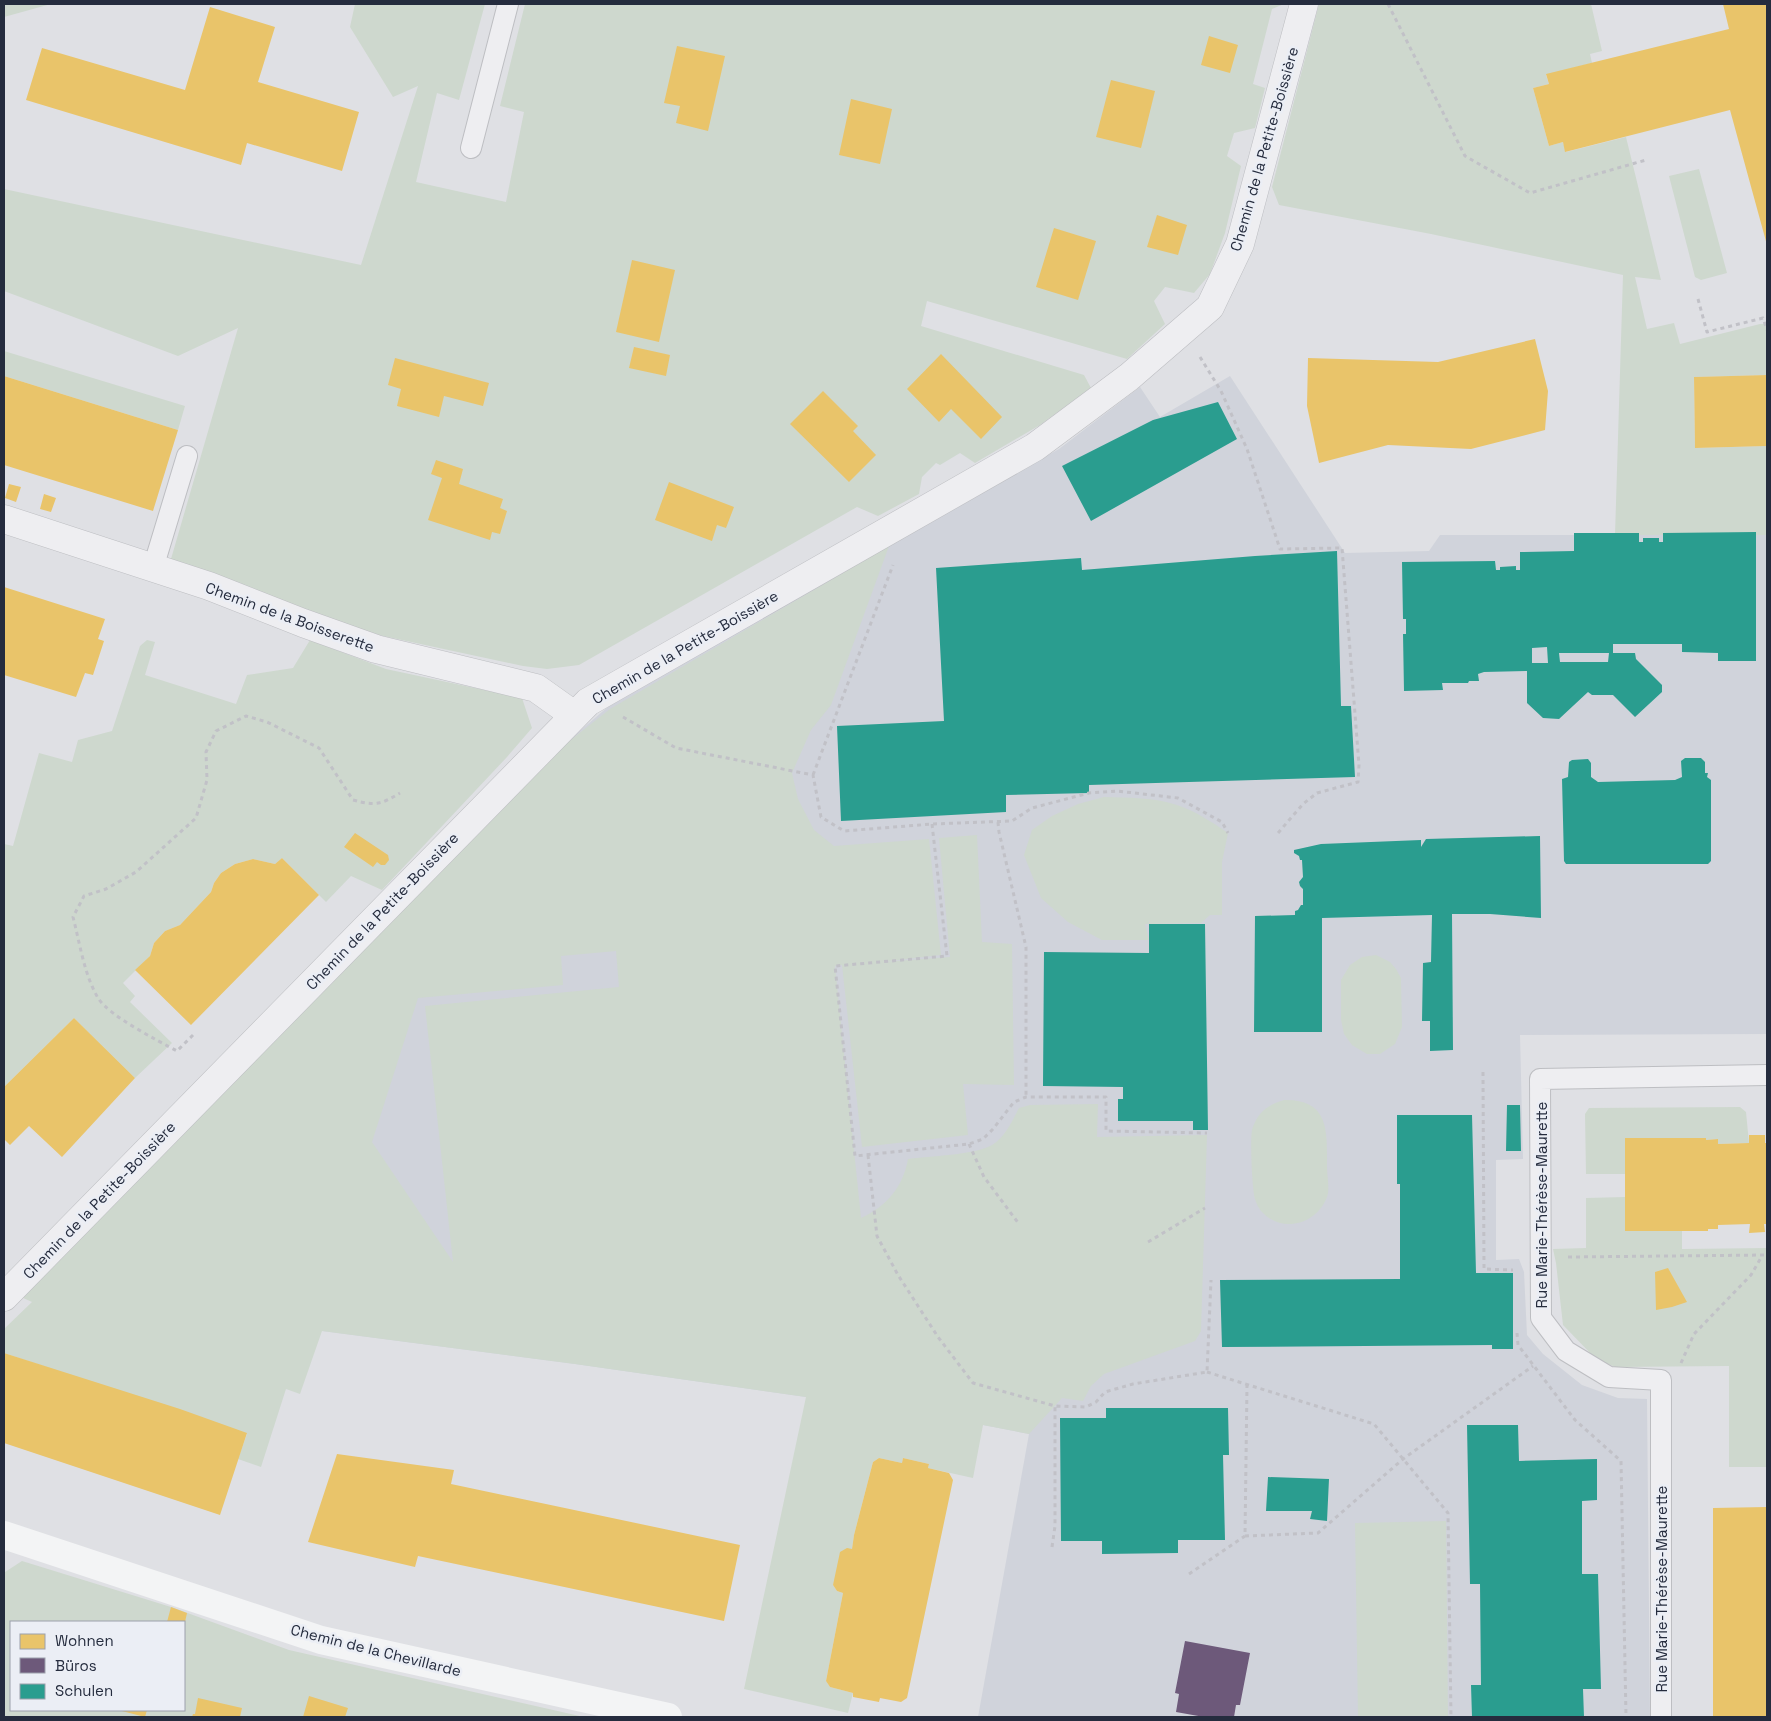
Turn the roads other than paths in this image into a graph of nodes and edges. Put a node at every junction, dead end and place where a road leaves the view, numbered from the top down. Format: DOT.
graph roads {
  1 [pos="508,4"];
  2 [pos="1304,4"];
  3 [pos="472,148"];
  4 [pos="187,456"];
  5 [pos="4,519"];
  6 [pos="153,568"];
  7 [pos="581,708"];
  8 [pos="1767,1075"];
  9 [pos="4,1297"];
  10 [pos="4,1536"];
  11 [pos="668,1717"];
  12 [pos="1661,1717"];
  1 -- 3 [label="lane"];
  2 -- 7 [label="street, Chemin de la Petite-Boissière"];
  4 -- 6 [label="lane"];
  5 -- 6 [label="street, Chemin de la Boisserette"];
  6 -- 7 [label="street, Chemin de la Boisserette"];
  7 -- 9 [label="street, Chemin de la Petite-Boissière"];
  8 -- 12 [label="lane, Rue Marie-Thérèse-Maurette"];
  10 -- 11 [label="street, Chemin de la Chevillarde"];
}
